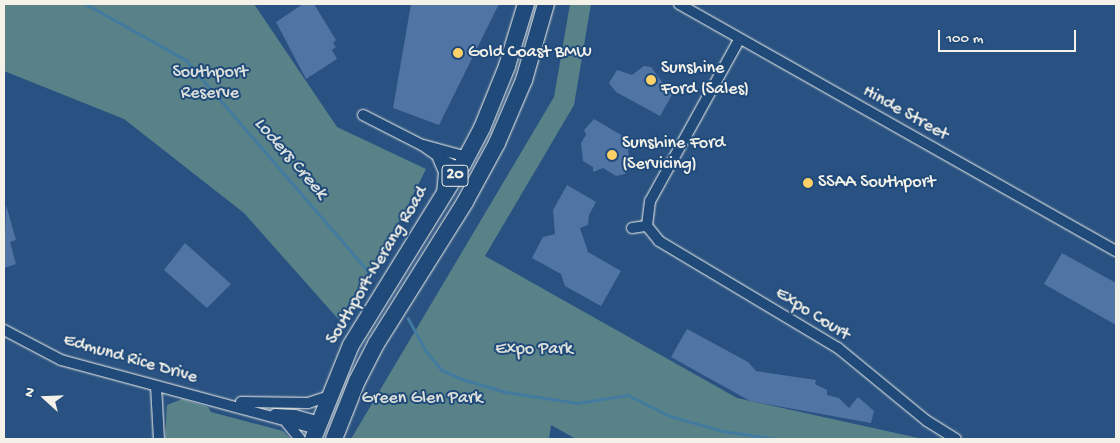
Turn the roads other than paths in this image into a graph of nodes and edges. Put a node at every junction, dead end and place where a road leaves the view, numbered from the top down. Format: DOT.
graph roads {
  1 [pos="526,4"];
  2 [pos="546,4"];
  3 [pos="679,4"];
  4 [pos="739,40"];
  5 [pos="363,115"];
  6 [pos="422,145"];
  7 [pos="438,158"];
  8 [pos="463,164"];
  9 [pos="481,174"];
  10 [pos="440,201"];
  11 [pos="647,226"];
  12 [pos="632,228"];
  13 [pos="1116,251"];
  14 [pos="4,330"];
  15 [pos="156,386"];
  16 [pos="329,396"];
  17 [pos="222,402"];
  18 [pos="273,416"];
  19 [pos="317,430"];
  20 [pos="335,435"];
  21 [pos="159,439"];
  22 [pos="300,439"];
  23 [pos="956,439"];
  1 -- 8 [label="main road, Southport-Nerang Road / 20"];
  2 -- 9 [label="main road, 20"];
  3 -- 4 [label="street, Hinde Street"];
  4 -- 11 [label="street"];
  4 -- 13 [label="street, Hinde Street"];
  5 -- 6 [label="street"];
  6 -- 7 [label="street"];
  6 -- 8 [label="street"];
  7 -- 8 [label="street"];
  7 -- 10 [label="street"];
  8 -- 9 [label="main road"];
  8 -- 10 [label="main road, Southport-Nerang Road / 20"];
  9 -- 20 [label="main road, 20"];
  10 -- 16 [label="main road, Southport-Nerang Road / 20"];
  11 -- 12 [label="street"];
  11 -- 23 [label="street, Expo Court"];
  14 -- 15 [label="street, Edmund Rice Drive"];
  15 -- 17 [label="street, Edmund Rice Drive"];
  15 -- 21 [label="street"];
  16 -- 17 [label="street, Edmund Rice Drive"];
  16 -- 19 [label="main road, Southport-Nerang Road / 20"];
  17 -- 18 [label="street, Edmund Rice Drive"];
  18 -- 19 [label="street, Edmund Rice Drive"];
  18 -- 22 [label="street, Edmund Rice Drive"];
  19 -- 20 [label="main road"];
}
